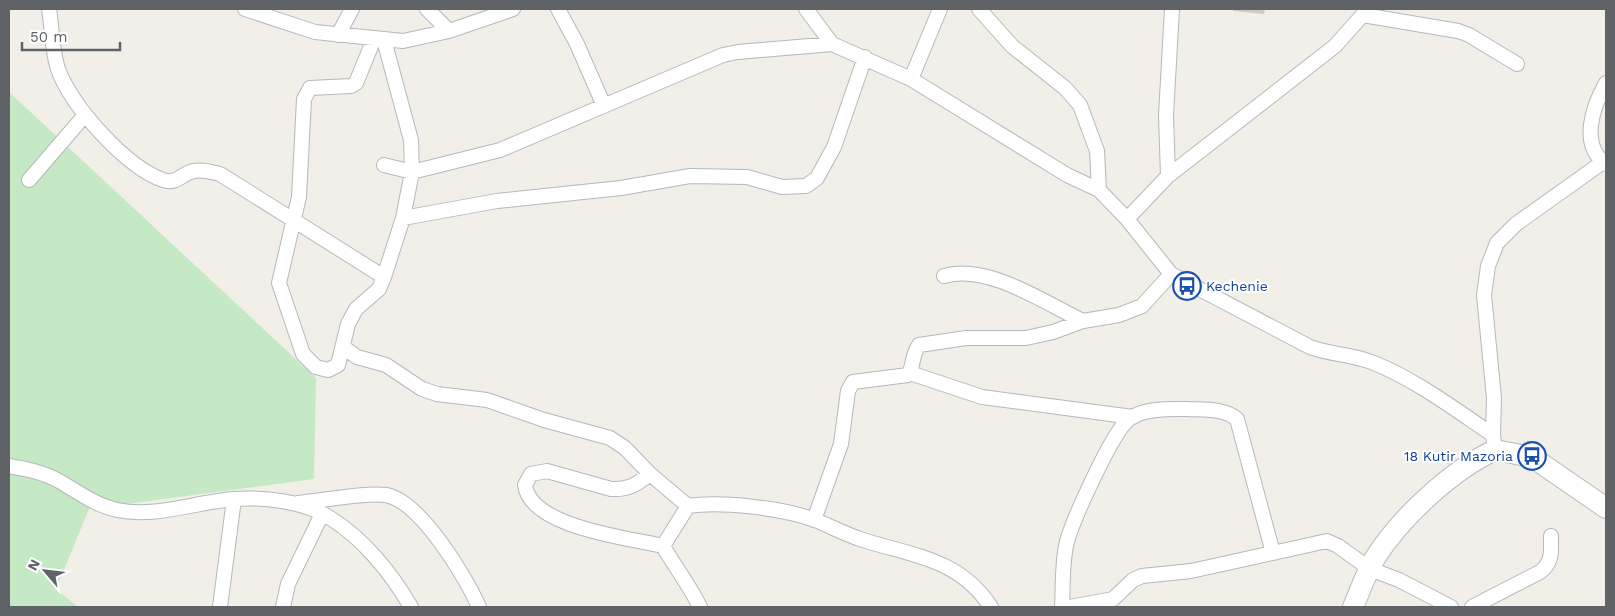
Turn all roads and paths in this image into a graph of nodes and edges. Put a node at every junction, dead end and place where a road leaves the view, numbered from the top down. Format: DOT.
graph roads {
  1 [pos="49,9"];
  2 [pos="246,9"];
  3 [pos="352,9"];
  4 [pos="427,9"];
  5 [pos="513,9"];
  6 [pos="558,9"];
  7 [pos="806,9"];
  8 [pos="940,9"];
  9 [pos="979,9"];
  10 [pos="1172,9"];
  11 [pos="1366,12"];
  12 [pos="449,30"];
  13 [pos="338,35"];
  14 [pos="379,40"];
  15 [pos="832,44"];
  16 [pos="865,57"];
  17 [pos="1517,64"];
  18 [pos="911,80"];
  19 [pos="1606,83"];
  20 [pos="604,106"];
  21 [pos="85,115"];
  22 [pos="1605,163"];
  23 [pos="384,165"];
  24 [pos="412,172"];
  25 [pos="1168,176"];
  26 [pos="29,180"];
  27 [pos="1099,190"];
  28 [pos="403,218"];
  29 [pos="294,219"];
  30 [pos="1127,219"];
  31 [pos="1171,274"];
  32 [pos="944,276"];
  33 [pos="384,277"];
  34 [pos="1083,321"];
  35 [pos="343,347"];
  36 [pos="910,373"];
  37 [pos="1133,417"];
  38 [pos="1494,442"];
  39 [pos="9,466"];
  40 [pos="650,474"];
  41 [pos="234,499"];
  42 [pos="1605,503"];
  43 [pos="292,504"];
  44 [pos="688,506"];
  45 [pos="322,514"];
  46 [pos="814,520"];
  47 [pos="1551,536"];
  48 [pos="663,546"];
  49 [pos="1273,553"];
  50 [pos="1370,569"];
  51 [pos="220,607"];
  52 [pos="283,607"];
  53 [pos="411,607"];
  54 [pos="479,607"];
  55 [pos="700,607"];
  56 [pos="991,607"];
  57 [pos="1062,607"];
  58 [pos="1070,607"];
  59 [pos="1353,607"];
  60 [pos="1451,607"];
  61 [pos="1472,607"];
  1 -- 21 [label="street"];
  2 -- 13 [label="street"];
  3 -- 13 [label="street"];
  4 -- 12 [label="street"];
  5 -- 12 [label="street"];
  6 -- 20 [label="street"];
  7 -- 15 [label="street"];
  8 -- 18 [label="street"];
  9 -- 27 [label="street"];
  10 -- 25 [label="street"];
  11 -- 17 [label="street"];
  11 -- 25 [label="street"];
  12 -- 14 [label="street"];
  13 -- 14 [label="street"];
  14 -- 24 [label="street"];
  14 -- 29 [label="street"];
  15 -- 16 [label="street"];
  15 -- 20 [label="street"];
  16 -- 18 [label="street"];
  16 -- 28 [label="street"];
  18 -- 27 [label="street"];
  19 -- 22 [label="street"];
  20 -- 24 [label="street"];
  21 -- 26 [label="street"];
  21 -- 29 [label="street"];
  22 -- 38 [label="street"];
  23 -- 24 [label="street"];
  24 -- 28 [label="street"];
  25 -- 30 [label="street"];
  27 -- 30 [label="street"];
  28 -- 33 [label="street"];
  29 -- 33 [label="street"];
  29 -- 35 [label="street"];
  30 -- 31 [label="street"];
  31 -- 34 [label="street"];
  31 -- 38 [label="street"];
  32 -- 34 [label="street"];
  33 -- 35 [label="street"];
  34 -- 36 [label="street"];
  35 -- 40 [label="street"];
  36 -- 37 [label="street"];
  36 -- 46 [label="street"];
  37 -- 49 [label="street"];
  37 -- 57 [label="street"];
  38 -- 42 [label="main road"];
  38 -- 50 [label="main road"];
  39 -- 41 [label="street"];
  40 -- 44 [label="street"];
  40 -- 48 [label="street"];
  41 -- 43 [label="street"];
  41 -- 51 [label="street"];
  43 -- 45 [label="street"];
  43 -- 54 [label="street"];
  44 -- 46 [label="street"];
  44 -- 48 [label="street"];
  45 -- 52 [label="street"];
  45 -- 53 [label="street"];
  46 -- 56 [label="street"];
  47 -- 61 [label="street"];
  48 -- 55 [label="street"];
  49 -- 50 [label="street"];
  49 -- 58 [label="street"];
  50 -- 59 [label="main road"];
  50 -- 60 [label="street"];
}
